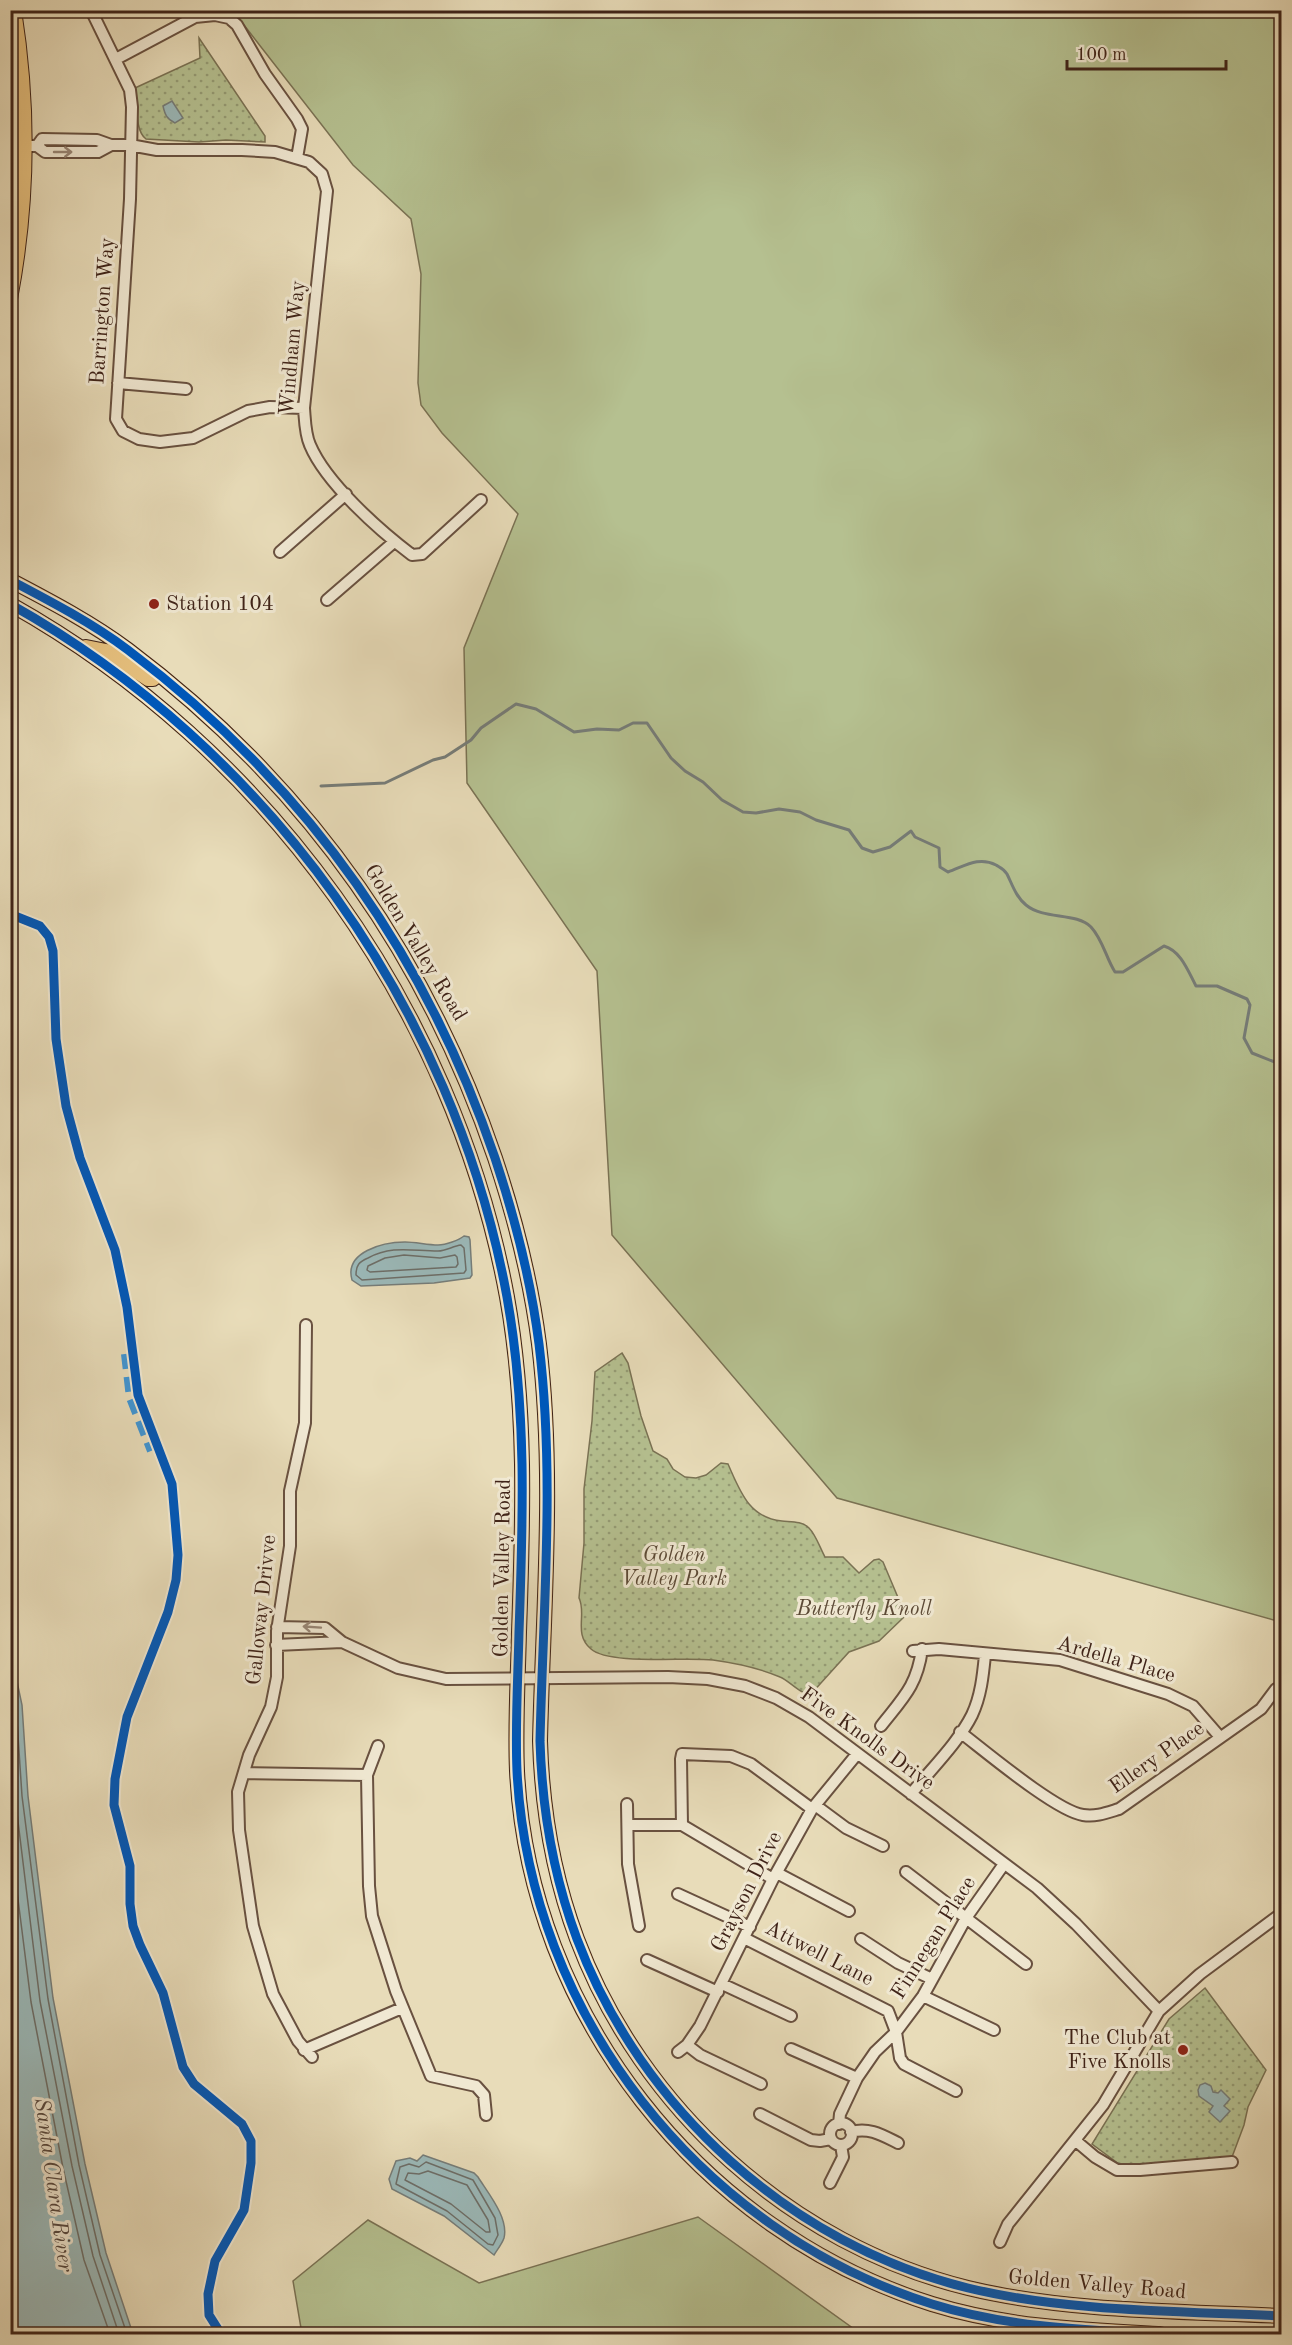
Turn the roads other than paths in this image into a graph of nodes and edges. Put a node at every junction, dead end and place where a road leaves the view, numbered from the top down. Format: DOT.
graph roads {
  1 [pos="15,10"];
  2 [pos="91,10"];
  3 [pos="116,59"];
  4 [pos="10,140"];
  5 [pos="130,145"];
  6 [pos="31,146"];
  7 [pos="297,158"];
  8 [pos="10,299"];
  9 [pos="118,384"];
  10 [pos="186,389"];
  11 [pos="304,408"];
  12 [pos="346,494"];
  13 [pos="481,500"];
  14 [pos="394,542"];
  15 [pos="280,552"];
  16 [pos="10,580"];
  17 [pos="327,600"];
  18 [pos="10,605"];
  19 [pos="81,646"];
  20 [pos="158,674"];
  21 [pos="306,1325"];
  22 [pos="277,1627"];
  23 [pos="342,1642"];
  24 [pos="276,1645"];
  25 [pos="985,1655"];
  26 [pos="541,1679"];
  27 [pos="518,1680"];
  28 [pos="1276,1689"];
  29 [pos="881,1726"];
  30 [pos="960,1732"];
  31 [pos="1220,1737"];
  32 [pos="378,1746"];
  33 [pos="857,1754"];
  34 [pos="244,1773"];
  35 [pos="367,1775"];
  36 [pos="911,1794"];
  37 [pos="627,1804"];
  38 [pos="813,1807"];
  39 [pos="628,1825"];
  40 [pos="682,1825"];
  41 [pos="883,1846"];
  42 [pos="1004,1864"];
  43 [pos="906,1872"];
  44 [pos="775,1876"];
  45 [pos="678,1894"];
  46 [pos="849,1911"];
  47 [pos="1281,1912"];
  48 [pos="966,1918"];
  49 [pos="639,1926"];
  50 [pos="750,1927"];
  51 [pos="744,1938"];
  52 [pos="861,1939"];
  53 [pos="647,1960"];
  54 [pos="1026,1964"];
  55 [pos="932,1979"];
  56 [pos="720,1988"];
  57 [pos="923,1996"];
  58 [pos="402,2008"];
  59 [pos="1159,2011"];
  60 [pos="791,2016"];
  61 [pos="994,2030"];
  62 [pos="896,2032"];
  63 [pos="791,2049"];
  64 [pos="856,2078"];
  65 [pos="761,2084"];
  66 [pos="956,2091"];
  67 [pos="760,2114"];
  68 [pos="486,2115"];
  69 [pos="839,2124"];
  70 [pos="851,2132"];
  71 [pos="831,2139"];
  72 [pos="1076,2141"];
  73 [pos="898,2142"];
  74 [pos="841,2145"];
  75 [pos="1232,2162"];
  76 [pos="830,2183"];
  77 [pos="1000,2242"];
  78 [pos="1281,2316"];
  79 [pos="1160,2334"];
  1 -- 6 [label="main road"];
  2 -- 3 [label="street, Barrington Way"];
  3 -- 5 [label="street, Barrington Way"];
  3 -- 7 [label="street"];
  4 -- 6 [label="main road"];
  5 -- 6 [label="street"];
  5 -- 7 [label="street"];
  5 -- 9 [label="street, Barrington Way"];
  6 -- 8 [label="main road"];
  7 -- 11 [label="street, Windham Way"];
  9 -- 10 [label="street"];
  9 -- 11 [label="street, Barrington Way"];
  11 -- 12 [label="street, Windham Way"];
  12 -- 14 [label="street, Windham Way"];
  12 -- 15 [label="street"];
  13 -- 14 [label="street, Windham Way"];
  14 -- 17 [label="street"];
  16 -- 20 [label="main road, Golden Valley Road"];
  18 -- 19 [label="main road, Golden Valley Road"];
  19 -- 20 [label="main road"];
  19 -- 27 [label="main road, Golden Valley Road"];
  20 -- 26 [label="main road, Golden Valley Road"];
  21 -- 22 [label="street, Galloway Drivve"];
  23 -- 22 [label="street, Five Knolls Drive, one-way"];
  22 -- 24 [label="street, Galloway Drivve"];
  23 -- 24 [label="street"];
  23 -- 27 [label="street, Five Knolls Drive"];
  24 -- 34 [label="street, Galloway Drivve"];
  25 -- 29 [label="street, Ardella Place"];
  25 -- 30 [label="street"];
  25 -- 31 [label="street, Ardella Place"];
  26 -- 27 [label="street, Five Knolls Drive"];
  26 -- 33 [label="street, Five Knolls Drive"];
  26 -- 78 [label="main road, Golden Valley Road"];
  27 -- 79 [label="main road, Golden Valley Road"];
  28 -- 31 [label="street, Ellery Place"];
  30 -- 31 [label="street, Ellery Place"];
  30 -- 36 [label="street"];
  32 -- 35 [label="street"];
  33 -- 36 [label="street, Five Knolls Drive"];
  33 -- 38 [label="street, Grayson Drive"];
  34 -- 35 [label="street"];
  34 -- 58 [label="street, Galloway Drivve"];
  35 -- 58 [label="street"];
  36 -- 42 [label="street, Five Knolls Drive"];
  37 -- 39 [label="street"];
  38 -- 40 [label="street"];
  38 -- 41 [label="street"];
  38 -- 44 [label="street, Grayson Drive"];
  39 -- 40 [label="street"];
  39 -- 49 [label="street"];
  40 -- 44 [label="street"];
  42 -- 48 [label="street, Finnegan Place"];
  42 -- 59 [label="street, Five Knolls Drive"];
  43 -- 48 [label="street"];
  44 -- 46 [label="street"];
  44 -- 50 [label="street, Grayson Drive"];
  45 -- 50 [label="street"];
  47 -- 59 [label="street"];
  48 -- 54 [label="street"];
  48 -- 55 [label="street, Finnegan Place"];
  50 -- 51 [label="street, Grayson Drive"];
  51 -- 56 [label="street, Grayson Drive"];
  51 -- 62 [label="street, Attwell Lane"];
  52 -- 55 [label="street"];
  53 -- 56 [label="street"];
  55 -- 57 [label="street, Finnegan Place"];
  56 -- 60 [label="street"];
  56 -- 65 [label="street, Grayson Drive"];
  57 -- 61 [label="street"];
  57 -- 62 [label="street, Finnegan Place"];
  58 -- 68 [label="street"];
  59 -- 72 [label="street"];
  62 -- 64 [label="street, Finnegan Place"];
  62 -- 66 [label="street, Attwell Lane"];
  63 -- 64 [label="street"];
  64 -- 69 [label="street, Finnegan Place"];
  67 -- 71 [label="street"];
  69 -- 70 [label="street"];
  69 -- 71 [label="street"];
  70 -- 73 [label="street"];
  70 -- 74 [label="street"];
  71 -- 74 [label="street"];
  72 -- 75 [label="street"];
  72 -- 77 [label="street"];
  74 -- 76 [label="street"];
}
